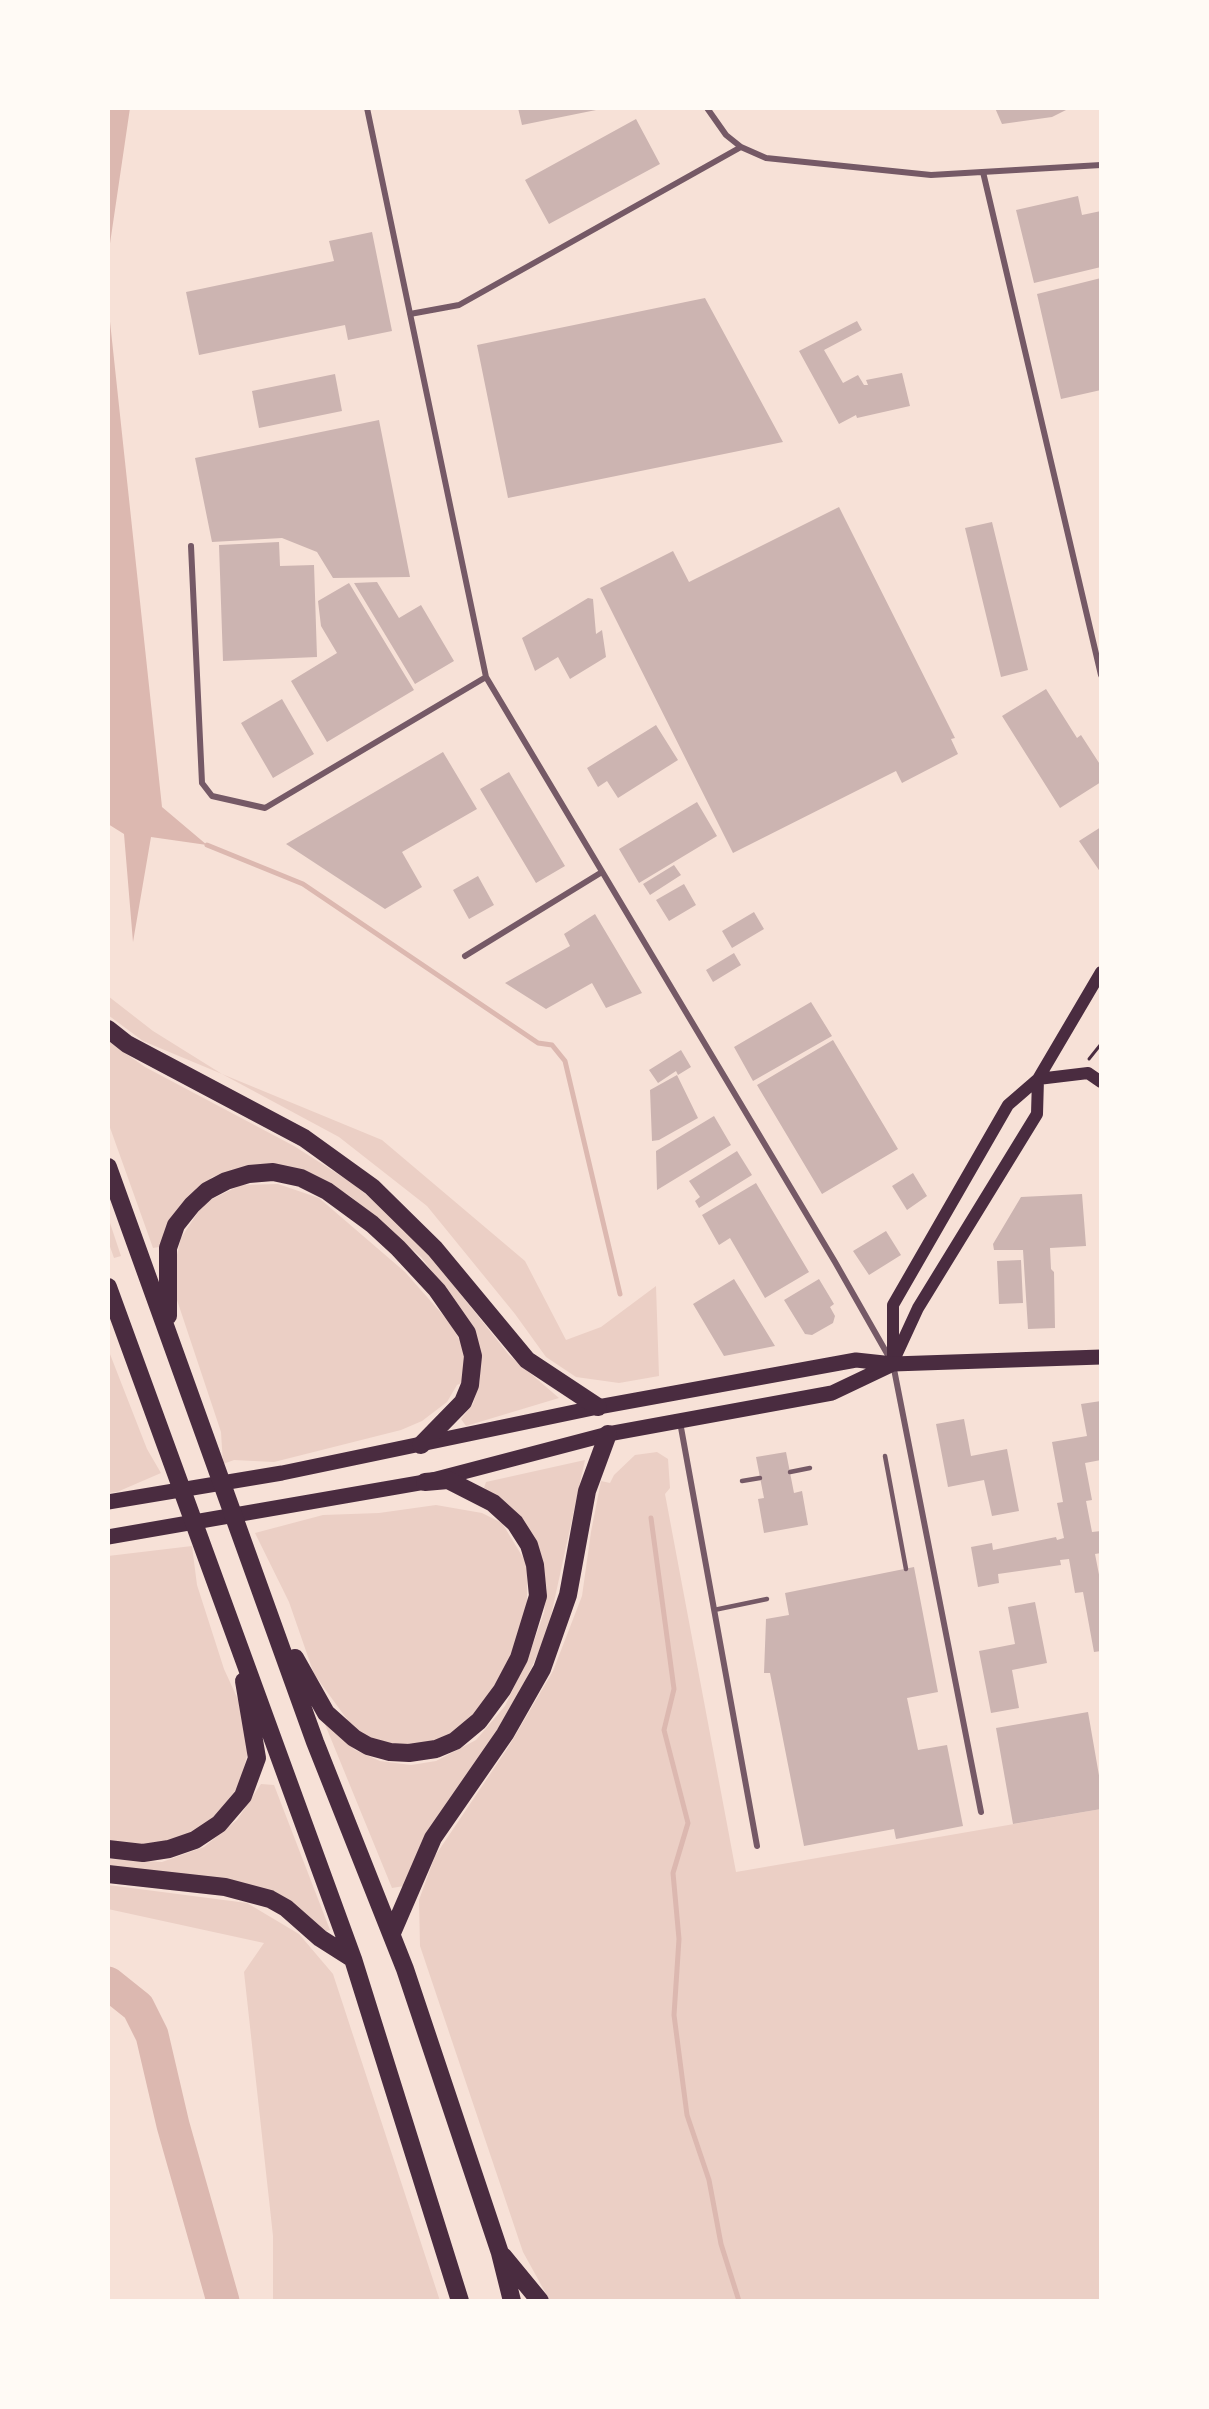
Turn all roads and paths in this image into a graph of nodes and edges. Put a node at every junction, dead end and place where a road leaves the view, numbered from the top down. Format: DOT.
graph roads {
  1 [pos="367,108"];
  2 [pos="707,108"];
  3 [pos="741,147"];
  4 [pos="1101,165"];
  5 [pos="983,172"];
  6 [pos="410,314"];
  7 [pos="191,546"];
  8 [pos="1101,675"];
  9 [pos="486,677"];
  10 [pos="602,872"];
  11 [pos="465,956"];
  12 [pos="1101,972"];
  13 [pos="108,1029"];
  14 [pos="1101,1044"];
  15 [pos="1084,1065"];
  16 [pos="1038,1079"];
  17 [pos="1101,1082"];
  18 [pos="108,1167"];
  19 [pos="108,1287"];
  20 [pos="108,1317"];
  21 [pos="168,1330"];
  22 [pos="1101,1358"];
  23 [pos="134,1361"];
  24 [pos="893,1364"];
  25 [pos="598,1407"];
  26 [pos="680,1422"];
  27 [pos="608,1434"];
  28 [pos="421,1445"];
  29 [pos="885,1456"];
  30 [pos="810,1468"];
  31 [pos="790,1472"];
  32 [pos="760,1478"];
  33 [pos="742,1481"];
  34 [pos="425,1482"];
  35 [pos="114,1501"];
  36 [pos="108,1537"];
  37 [pos="906,1569"];
  38 [pos="767,1599"];
  39 [pos="714,1610"];
  40 [pos="271,1617"];
  41 [pos="235,1632"];
  42 [pos="981,1812"];
  43 [pos="757,1846"];
  44 [pos="108,1849"];
  45 [pos="108,1874"];
  46 [pos="392,1933"];
  47 [pos="353,1959"];
  48 [pos="500,2253"];
  49 [pos="460,2301"];
  50 [pos="512,2301"];
  51 [pos="540,2301"];
  1 -- 6 [label="street"];
  2 -- 3 [label="street"];
  3 -- 5 [label="street"];
  3 -- 6 [label="street"];
  4 -- 5 [label="street"];
  5 -- 8 [label="street"];
  6 -- 9 [label="street"];
  7 -- 9 [label="street"];
  9 -- 10 [label="street"];
  10 -- 11 [label="street"];
  10 -- 24 [label="street"];
  12 -- 16 [label="main road"];
  13 -- 25 [label="highway"];
  14 -- 15 [label="path"];
  16 -- 17 [label="main road"];
  16 -- 24 [label="main road"];
  16 -- 24 [label="main road"];
  18 -- 21 [label="highway"];
  19 -- 23 [label="highway"];
  20 -- 23 [label="highway"];
  21 -- 28 [label="highway"];
  21 -- 40 [label="highway"];
  22 -- 24 [label="main road"];
  23 -- 41 [label="highway"];
  24 -- 25 [label="main road"];
  24 -- 26 [label="main road"];
  24 -- 42 [label="street"];
  25 -- 28 [label="main road"];
  26 -- 27 [label="main road"];
  26 -- 39 [label="street"];
  27 -- 34 [label="main road"];
  27 -- 46 [label="highway"];
  28 -- 35 [label="main road"];
  29 -- 37 [label="lane"];
  30 -- 31 [label="lane"];
  32 -- 33 [label="lane"];
  34 -- 36 [label="main road"];
  34 -- 40 [label="highway"];
  38 -- 39 [label="lane"];
  39 -- 43 [label="street"];
  40 -- 46 [label="highway"];
  41 -- 44 [label="highway"];
  41 -- 47 [label="highway"];
  45 -- 47 [label="highway"];
  46 -- 48 [label="highway"];
  47 -- 49 [label="highway"];
  48 -- 50 [label="highway"];
  48 -- 51 [label="highway"];
}
